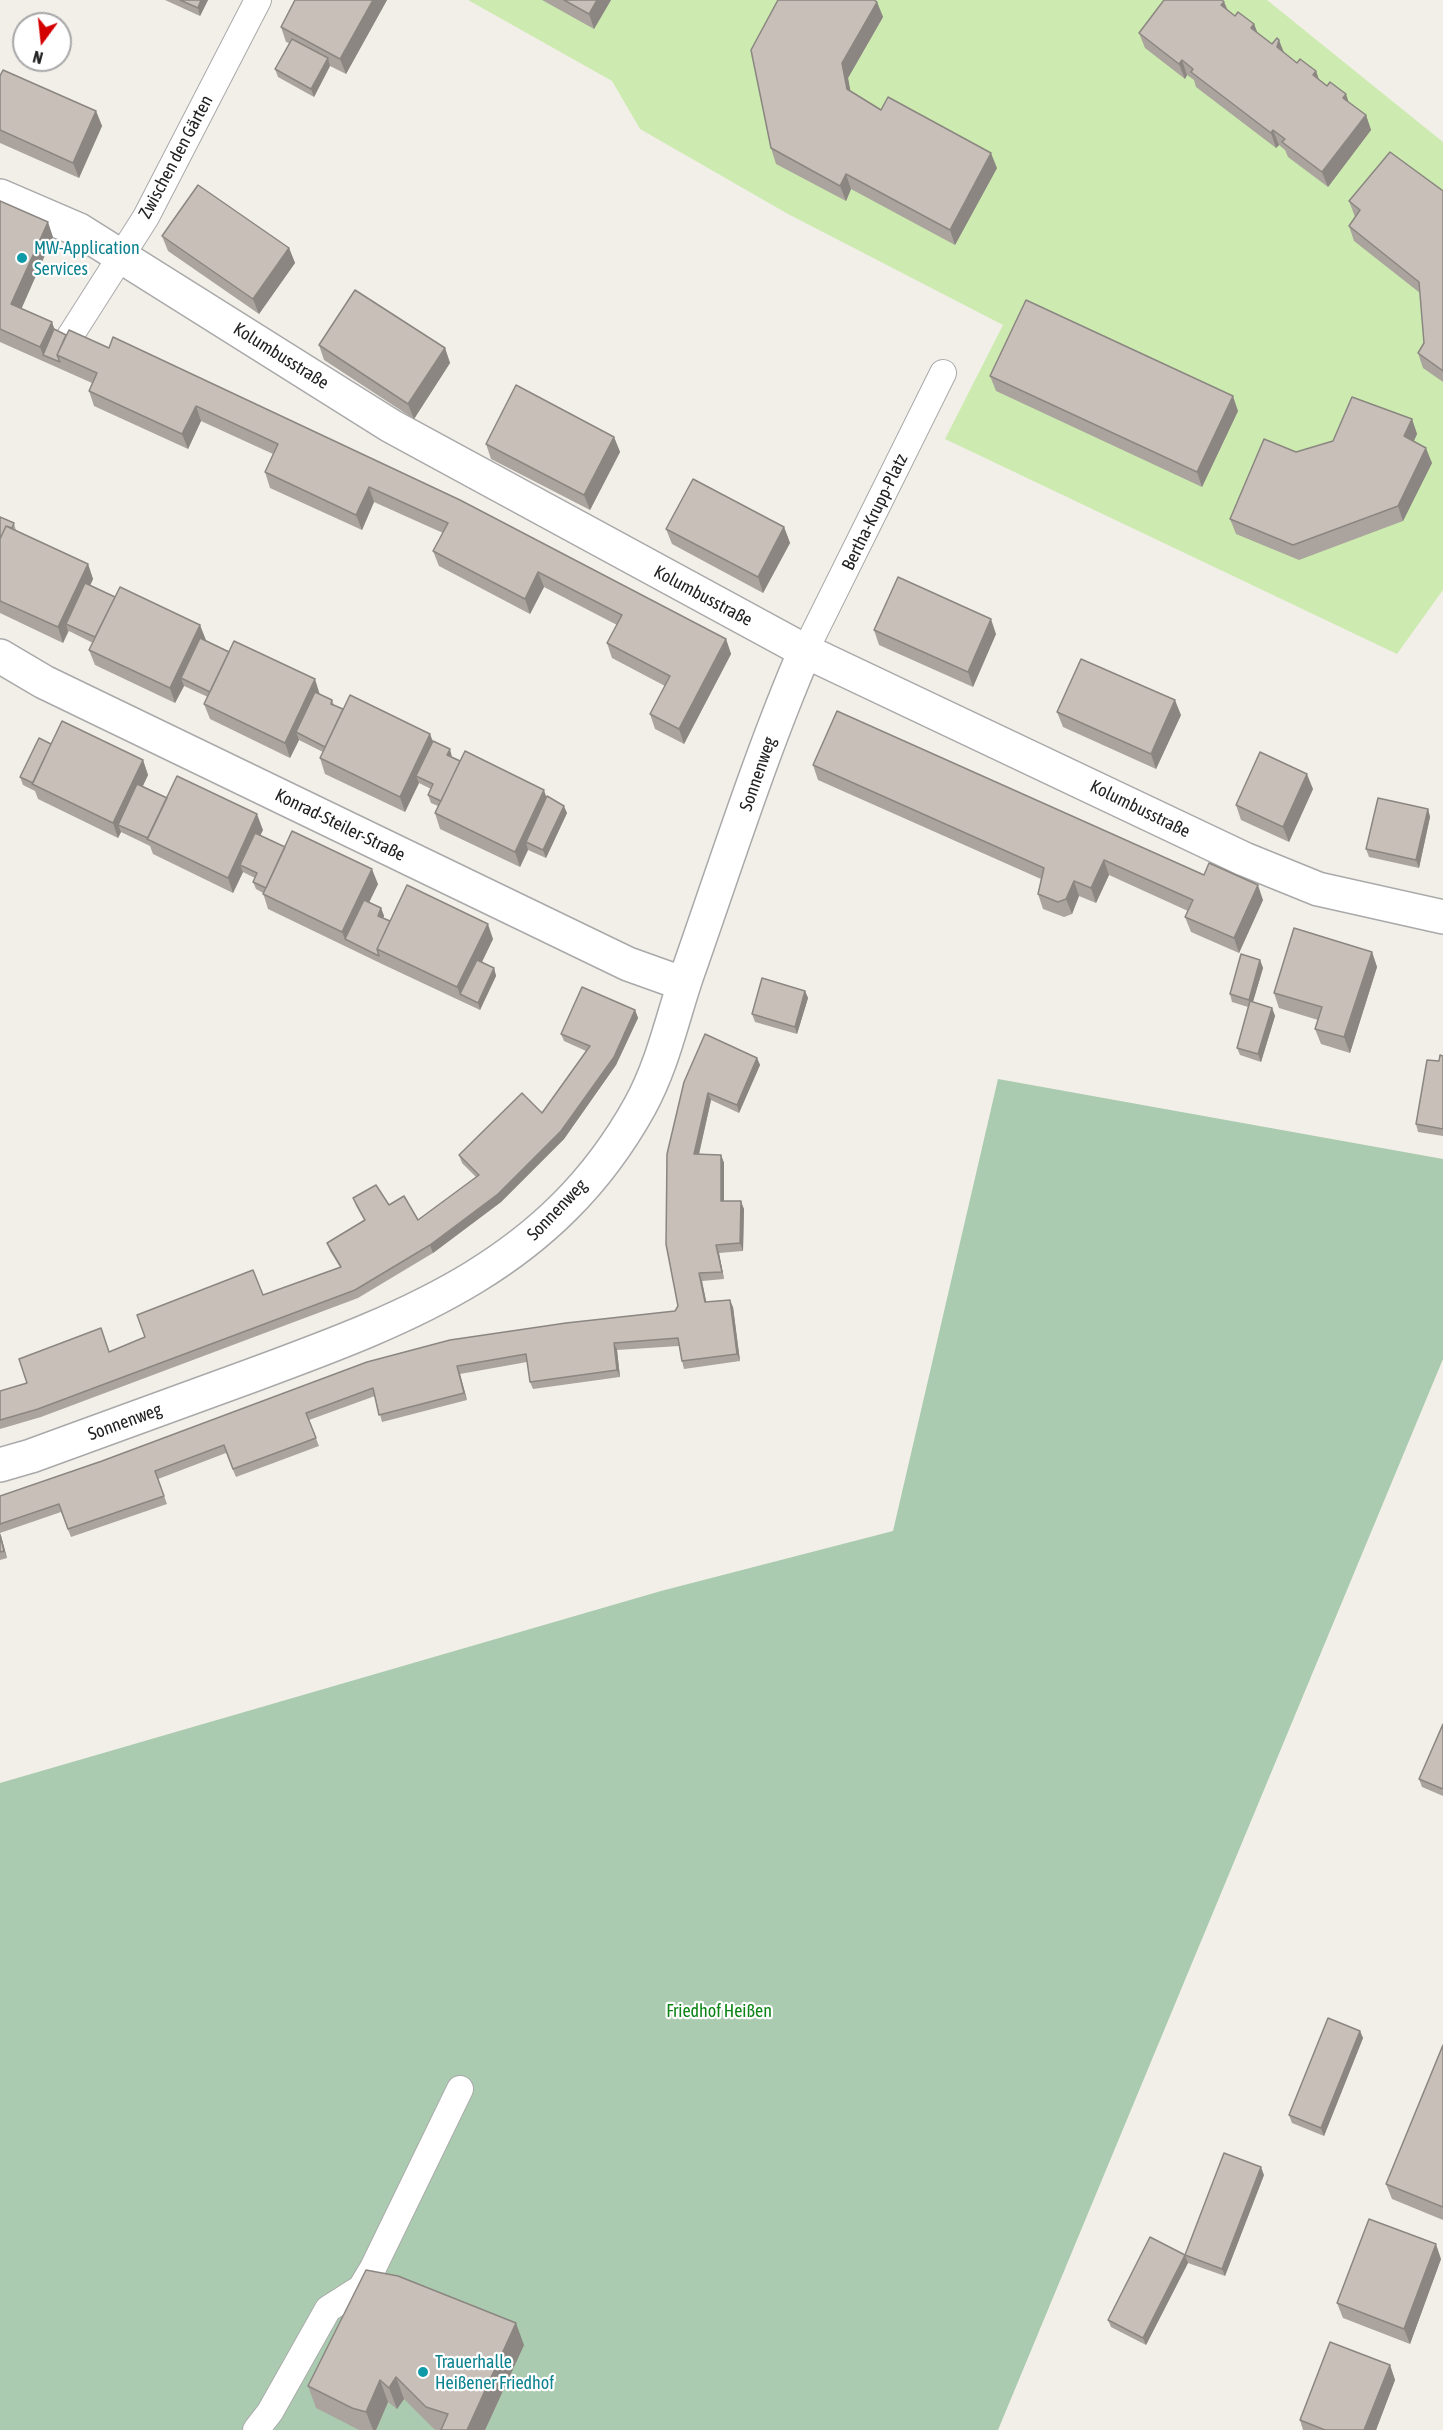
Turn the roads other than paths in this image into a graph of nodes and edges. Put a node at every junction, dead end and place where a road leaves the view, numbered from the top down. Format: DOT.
graph roads {
  1 [pos="258,0"];
  2 [pos="0,196"];
  3 [pos="123,255"];
  4 [pos="67,341"];
  5 [pos="943,373"];
  6 [pos="805,651"];
  7 [pos="0,656"];
  8 [pos="1443,917"];
  9 [pos="684,984"];
  10 [pos="0,1465"];
  11 [pos="460,2089"];
  12 [pos="256,2430"];
  1 -- 3 [label="lane, Zwischen den Gärten"];
  2 -- 3 [label="street, Kolumbusstraße"];
  3 -- 4 [label="lane, Zwischen den Gärten"];
  3 -- 6 [label="street, Kolumbusstraße"];
  5 -- 6 [label="lane, Bertha-Krupp-Platz"];
  6 -- 8 [label="street, Kolumbusstraße"];
  6 -- 9 [label="street, Sonnenweg"];
  7 -- 9 [label="street, Konrad-Steiler-Straße"];
  9 -- 10 [label="street, Sonnenweg"];
  11 -- 12 [label="lane"];
}
